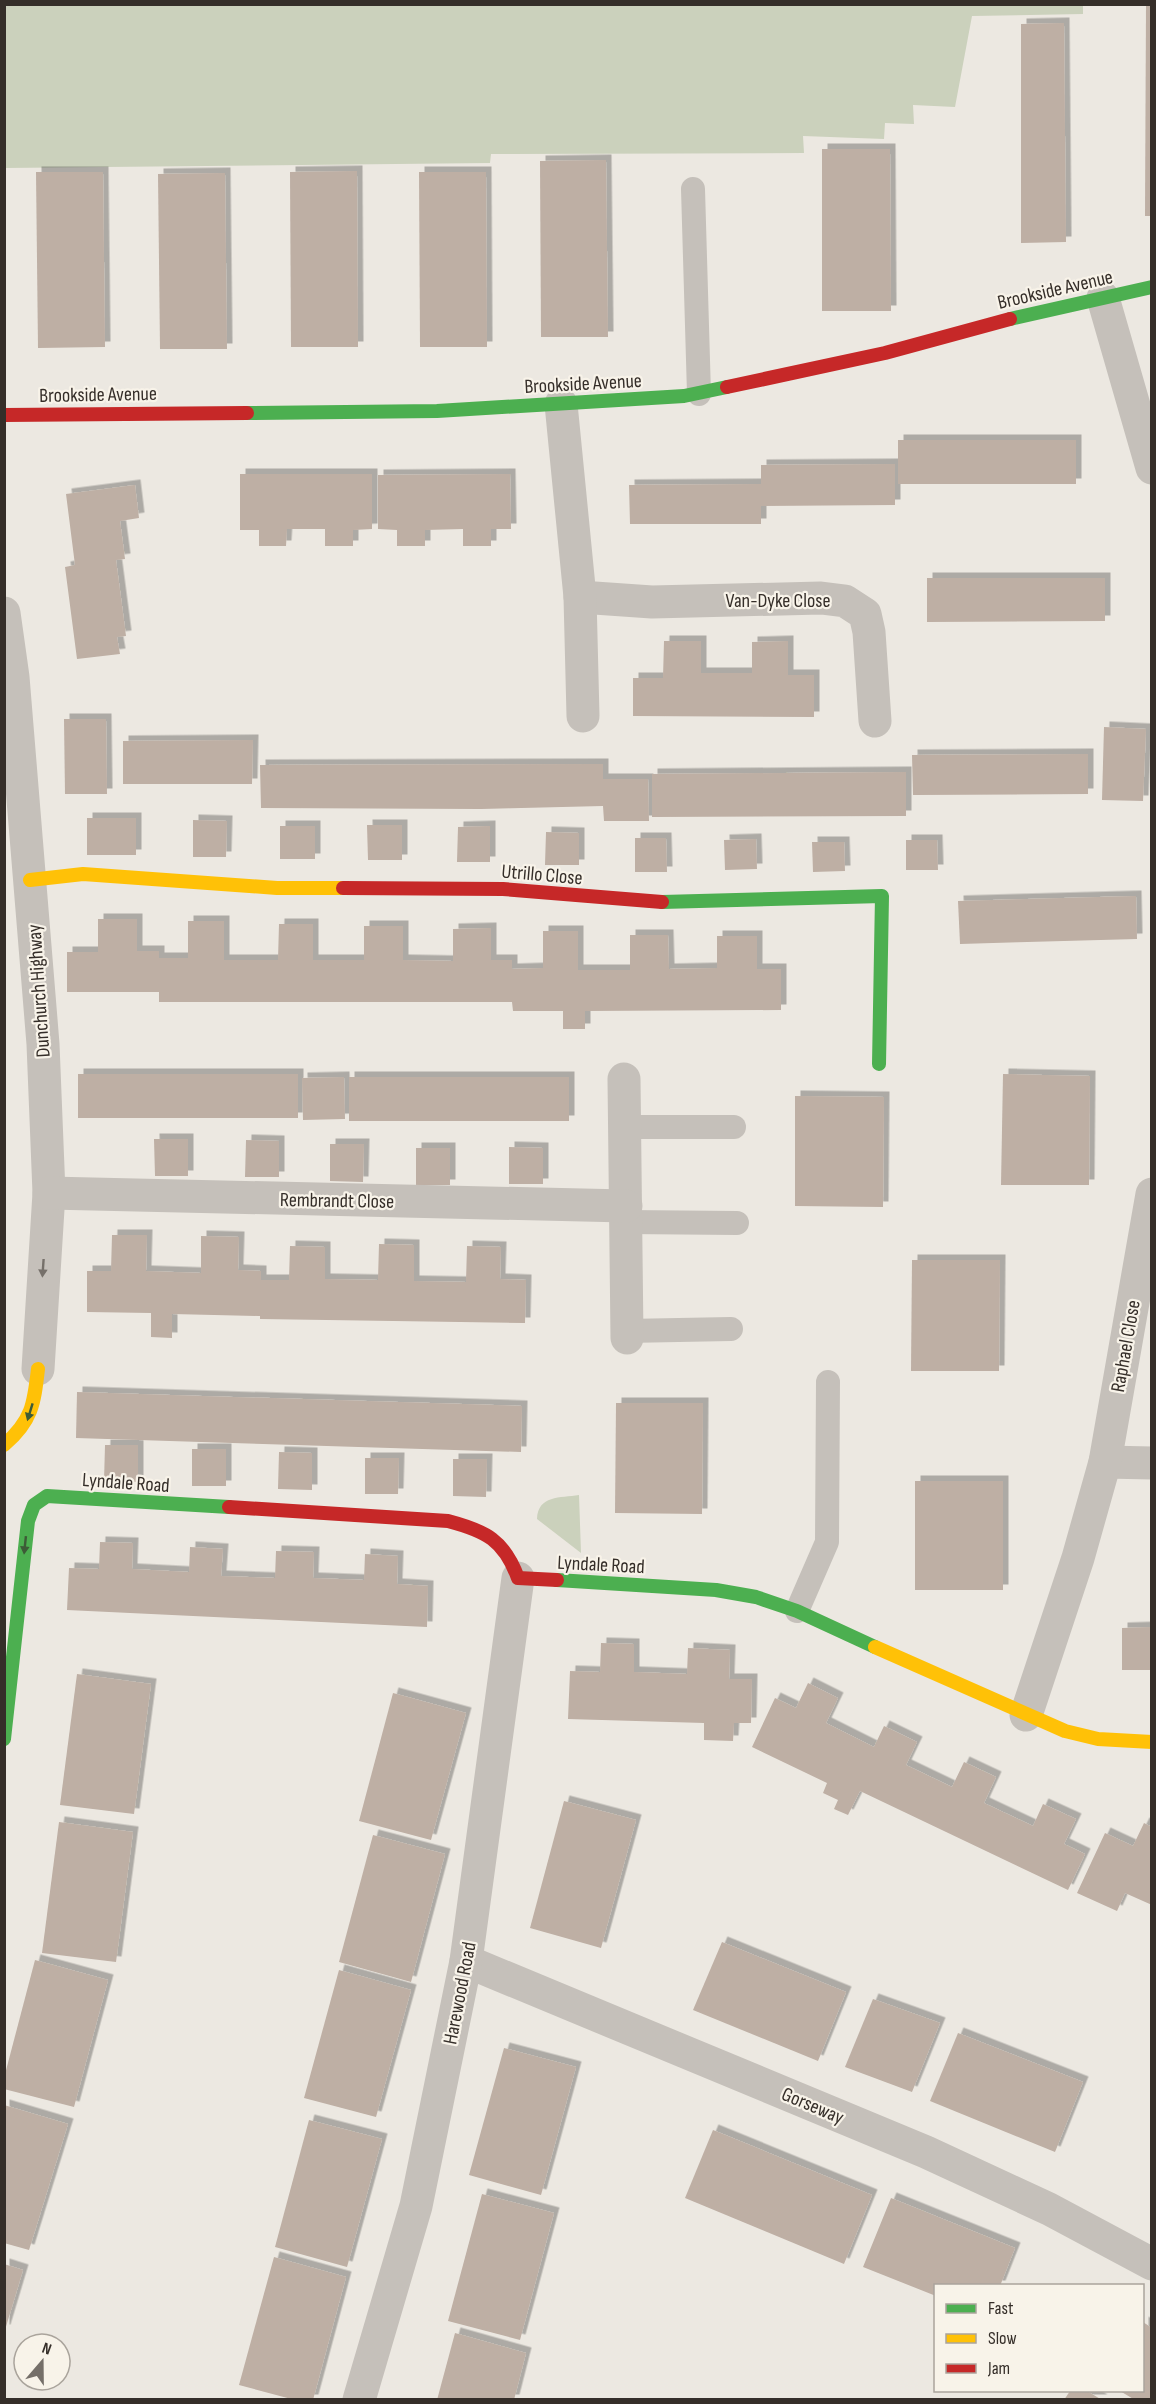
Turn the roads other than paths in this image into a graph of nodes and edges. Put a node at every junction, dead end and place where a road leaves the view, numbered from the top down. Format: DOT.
graph roads {
  1 [pos="693,189"];
  2 [pos="1152,287"];
  3 [pos="1102,298"];
  4 [pos="699,394"];
  5 [pos="561,404"];
  6 [pos="4,415"];
  7 [pos="1152,468"];
  8 [pos="580,597"];
  9 [pos="4,613"];
  10 [pos="584,716"];
  11 [pos="875,721"];
  12 [pos="30,880"];
  13 [pos="879,1064"];
  14 [pos="624,1079"];
  15 [pos="625,1127"];
  16 [pos="734,1127"];
  17 [pos="49,1193"];
  18 [pos="1152,1194"];
  19 [pos="626,1214"];
  20 [pos="737,1223"];
  21 [pos="731,1329"];
  22 [pos="627,1335"];
  23 [pos="38,1369"];
  24 [pos="828,1382"];
  25 [pos="4,1445"];
  26 [pos="1105,1462"];
  27 [pos="1152,1463"];
  28 [pos="518,1578"];
  29 [pos="797,1611"];
  30 [pos="1026,1715"];
  31 [pos="4,1739"];
  32 [pos="1152,1742"];
  33 [pos="466,1961"];
  34 [pos="1152,2264"];
  35 [pos="359,2400"];
  1 -- 4 [label="lane"];
  2 -- 3 [label="main road, Brookside Avenue"];
  3 -- 4 [label="main road, Brookside Avenue"];
  3 -- 7 [label="street"];
  4 -- 5 [label="main road, Brookside Avenue"];
  5 -- 6 [label="main road, Brookside Avenue"];
  5 -- 8 [label="street"];
  8 -- 10 [label="street"];
  8 -- 11 [label="street, Van-Dyke Close"];
  9 -- 12 [label="street, Dunchurch Highway"];
  12 -- 13 [label="main road, Utrillo Close"];
  12 -- 17 [label="street, Dunchurch Highway"];
  14 -- 15 [label="street"];
  15 -- 16 [label="lane"];
  15 -- 19 [label="street"];
  17 -- 19 [label="street, Rembrandt Close"];
  17 -- 23 [label="street, Dunchurch Highway, one-way"];
  18 -- 26 [label="street, Raphael Close"];
  19 -- 20 [label="lane"];
  19 -- 22 [label="street"];
  21 -- 22 [label="lane"];
  23 -- 25 [label="main road, one-way"];
  24 -- 29 [label="lane"];
  26 -- 27 [label="street"];
  26 -- 30 [label="street, Raphael Close"];
  28 -- 29 [label="main road, Lyndale Road"];
  28 -- 31 [label="main road, Lyndale Road, one-way"];
  28 -- 33 [label="street, Harewood Road"];
  29 -- 30 [label="main road, Lyndale Road"];
  30 -- 32 [label="main road, Lyndale Road"];
  33 -- 34 [label="street, Gorseway"];
  33 -- 35 [label="street, Harewood Road"];
}
